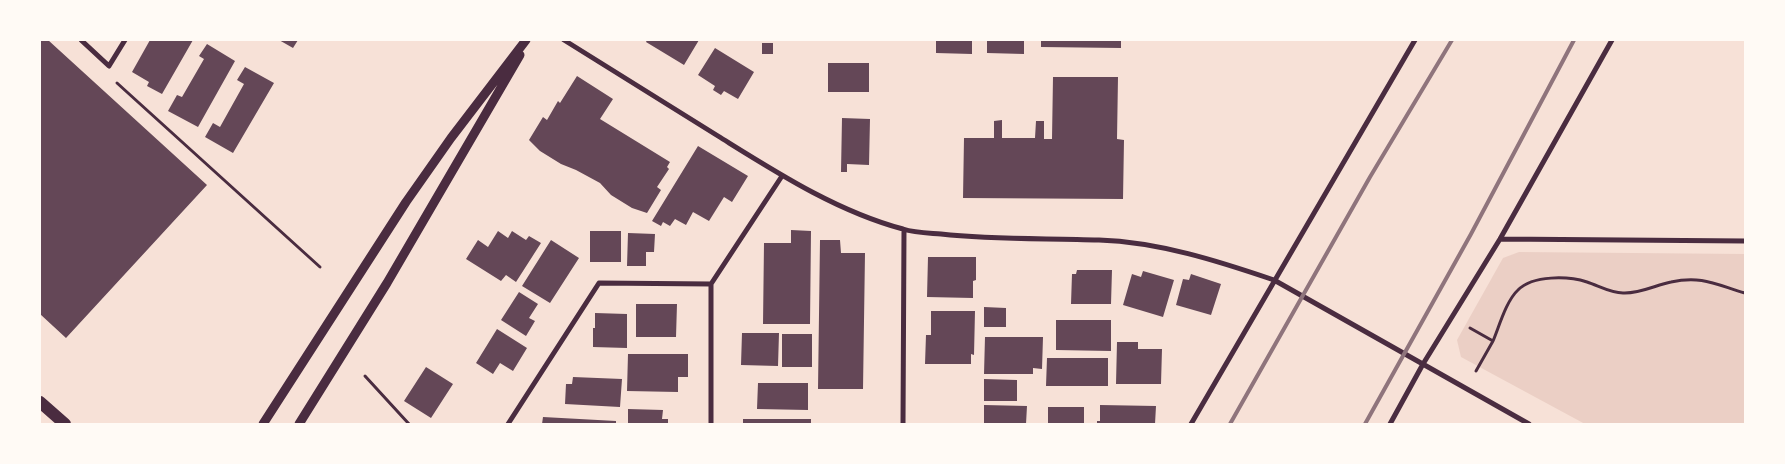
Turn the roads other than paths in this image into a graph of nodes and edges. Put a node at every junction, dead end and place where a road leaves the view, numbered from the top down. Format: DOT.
graph roads {
  1 [pos="81,40"];
  2 [pos="125,40"];
  3 [pos="527,40"];
  4 [pos="564,40"];
  5 [pos="1415,40"];
  6 [pos="1612,40"];
  7 [pos="782,176"];
  8 [pos="904,230"];
  9 [pos="1500,239"];
  10 [pos="1745,241"];
  11 [pos="1274,280"];
  12 [pos="711,284"];
  13 [pos="1423,364"];
  14 [pos="40,402"];
  15 [pos="65,424"];
  16 [pos="263,424"];
  17 [pos="299,424"];
  18 [pos="508,424"];
  19 [pos="711,424"];
  20 [pos="903,424"];
  21 [pos="1191,424"];
  22 [pos="1390,424"];
  23 [pos="1529,424"];
  1 -- 2 [label="street"];
  3 -- 16 [label="street"];
  3 -- 17 [label="street"];
  4 -- 7 [label="street"];
  5 -- 11 [label="street"];
  6 -- 9 [label="street"];
  7 -- 8 [label="street"];
  7 -- 12 [label="street"];
  8 -- 11 [label="street"];
  8 -- 20 [label="street"];
  9 -- 10 [label="street"];
  9 -- 13 [label="street"];
  11 -- 13 [label="street"];
  11 -- 21 [label="street"];
  12 -- 18 [label="street"];
  12 -- 19 [label="street"];
  13 -- 22 [label="street"];
  13 -- 23 [label="street"];
  14 -- 15 [label="main road"];
}
